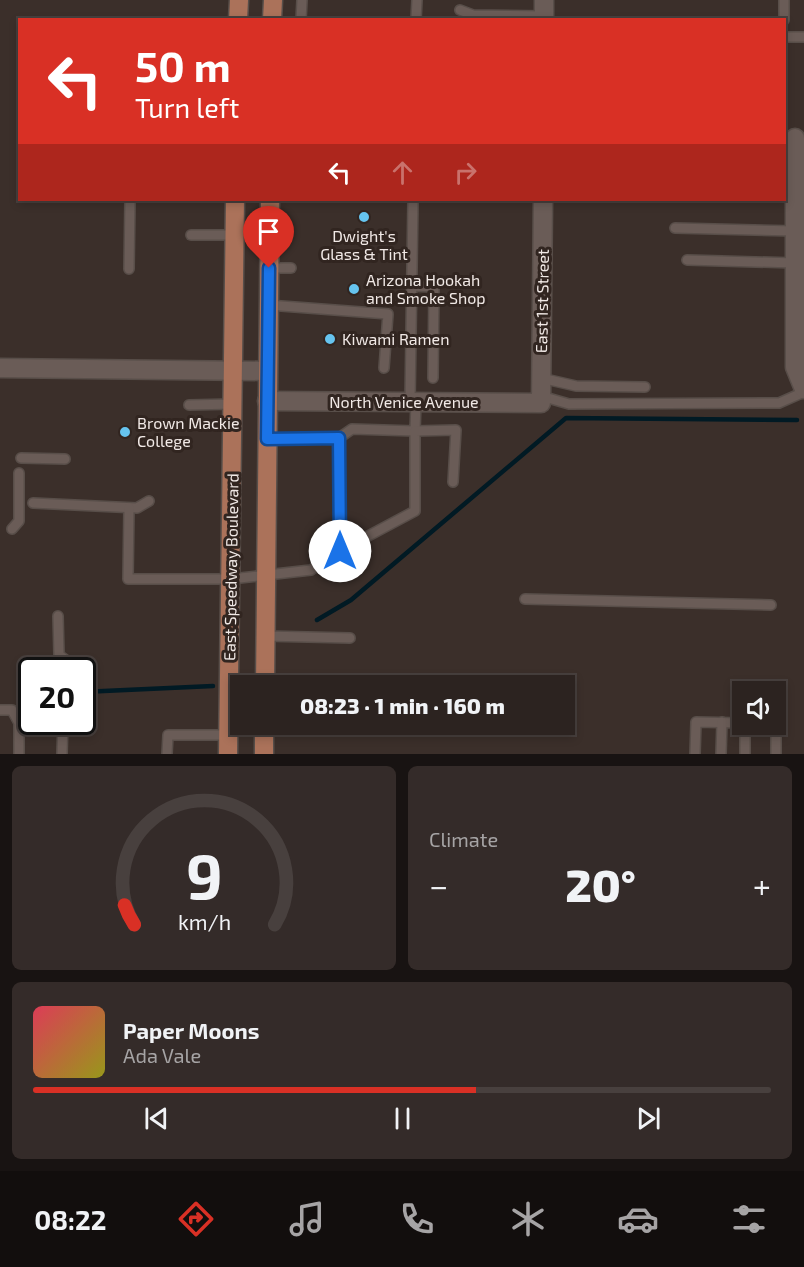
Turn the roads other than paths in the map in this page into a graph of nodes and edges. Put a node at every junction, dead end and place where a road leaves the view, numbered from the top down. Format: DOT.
graph roads {
  1 [pos="239,0"];
  2 [pos="273,0"];
  3 [pos="302,0"];
  4 [pos="417,0"];
  5 [pos="784,0"];
  6 [pos="460,10"];
  7 [pos="544,12"];
  8 [pos="238,18"];
  9 [pos="272,18"];
  10 [pos="301,18"];
  11 [pos="416,18"];
  12 [pos="783,18"];
  13 [pos="786,37"];
  14 [pos="804,37"];
  15 [pos="795,137"];
  16 [pos="130,201"];
  17 [pos="235,201"];
  18 [pos="270,201"];
  19 [pos="413,201"];
  20 [pos="543,201"];
  21 [pos="675,228"];
  22 [pos="795,231"];
  23 [pos="191,235"];
  24 [pos="235,235"];
  25 [pos="687,260"];
  26 [pos="795,263"];
  27 [pos="269,268"];
  28 [pos="291,268"];
  29 [pos="129,269"];
  30 [pos="412,286"];
  31 [pos="268,305"];
  32 [pos="799,367"];
  33 [pos="0,368"];
  34 [pos="384,368"];
  35 [pos="233,370"];
  36 [pos="267,371"];
  37 [pos="433,378"];
  38 [pos="645,387"];
  39 [pos="804,390"];
  40 [pos="541,392"];
  41 [pos="267,401"];
  42 [pos="413,402"];
  43 [pos="233,404"];
  44 [pos="189,405"];
  45 [pos="415,430"];
  46 [pos="339,438"];
  47 [pos="267,439"];
  48 [pos="21,459"];
  49 [pos="65,459"];
  50 [pos="19,473"];
  51 [pos="453,482"];
  52 [pos="149,501"];
  53 [pos="33,503"];
  54 [pos="129,508"];
  55 [pos="12,529"];
  56 [pos="340,551"];
  57 [pos="266,575"];
  58 [pos="231,579"];
  59 [pos="525,599"];
  60 [pos="771,605"];
  61 [pos="58,616"];
  62 [pos="265,636"];
  63 [pos="350,638"];
  64 [pos="62,657"];
  65 [pos="265,675"];
  66 [pos="0,710"];
  67 [pos="722,722"];
  68 [pos="732,723"];
  69 [pos="63,735"];
  70 [pos="228,735"];
  71 [pos="264,735"];
  72 [pos="744,735"];
  73 [pos="776,735"];
  74 [pos="19,754"];
  75 [pos="62,754"];
  76 [pos="167,754"];
  77 [pos="228,754"];
  78 [pos="264,754"];
  79 [pos="695,754"];
  80 [pos="721,754"];
  81 [pos="745,754"];
  82 [pos="776,754"];
  1 -- 8 [label="main road"];
  2 -- 9 [label="main road"];
  3 -- 10 [label="lane"];
  4 -- 11 [label="lane"];
  5 -- 12 [label="lane"];
  6 -- 7 [label="lane"];
  13 -- 14 [label="lane"];
  15 -- 22 [label="street"];
  16 -- 29 [label="lane"];
  17 -- 24 [label="main road, East Speedway Boulevard"];
  18 -- 27 [label="main road, East Speedway Boulevard"];
  19 -- 30 [label="lane"];
  20 -- 40 [label="street, East 1st Street"];
  21 -- 22 [label="lane"];
  22 -- 26 [label="street"];
  23 -- 24 [label="lane"];
  24 -- 35 [label="main road, East Speedway Boulevard"];
  25 -- 26 [label="lane"];
  26 -- 32 [label="street"];
  27 -- 28 [label="lane"];
  27 -- 31 [label="main road, East Speedway Boulevard"];
  30 -- 37 [label="lane"];
  30 -- 42 [label="lane"];
  31 -- 34 [label="lane"];
  31 -- 36 [label="main road, East Speedway Boulevard"];
  32 -- 39 [label="street"];
  33 -- 35 [label="street"];
  35 -- 36 [label="street"];
  35 -- 43 [label="main road, East Speedway Boulevard"];
  36 -- 41 [label="main road, East Speedway Boulevard"];
  38 -- 40 [label="lane"];
  39 -- 40 [label="lane"];
  40 -- 42 [label="street, North Venice Avenue"];
  41 -- 42 [label="street, North Venice Avenue"];
  41 -- 47 [label="main road, East Speedway Boulevard"];
  42 -- 45 [label="lane"];
  43 -- 44 [label="lane"];
  43 -- 58 [label="main road, East Speedway Boulevard"];
  45 -- 46 [label="lane"];
  45 -- 51 [label="lane"];
  45 -- 56 [label="lane"];
  46 -- 47 [label="lane"];
  46 -- 56 [label="lane"];
  47 -- 57 [label="main road, East Speedway Boulevard"];
  48 -- 49 [label="lane"];
  50 -- 55 [label="lane"];
  52 -- 54 [label="lane"];
  53 -- 54 [label="lane"];
  54 -- 58 [label="lane"];
  56 -- 57 [label="lane"];
  57 -- 58 [label="lane"];
  57 -- 62 [label="main road, East Speedway Boulevard"];
  58 -- 70 [label="main road, East Speedway Boulevard"];
  59 -- 60 [label="lane"];
  61 -- 64 [label="lane"];
  62 -- 63 [label="lane"];
  62 -- 65 [label="main road, East Speedway Boulevard"];
  66 -- 74 [label="lane"];
  67 -- 68 [label="lane"];
  67 -- 79 [label="lane"];
  67 -- 80 [label="lane"];
  69 -- 75 [label="lane"];
  70 -- 76 [label="lane"];
  70 -- 77 [label="main road, East Speedway Boulevard"];
  71 -- 78 [label="main road"];
  72 -- 81 [label="lane"];
  73 -- 82 [label="lane"];
}
